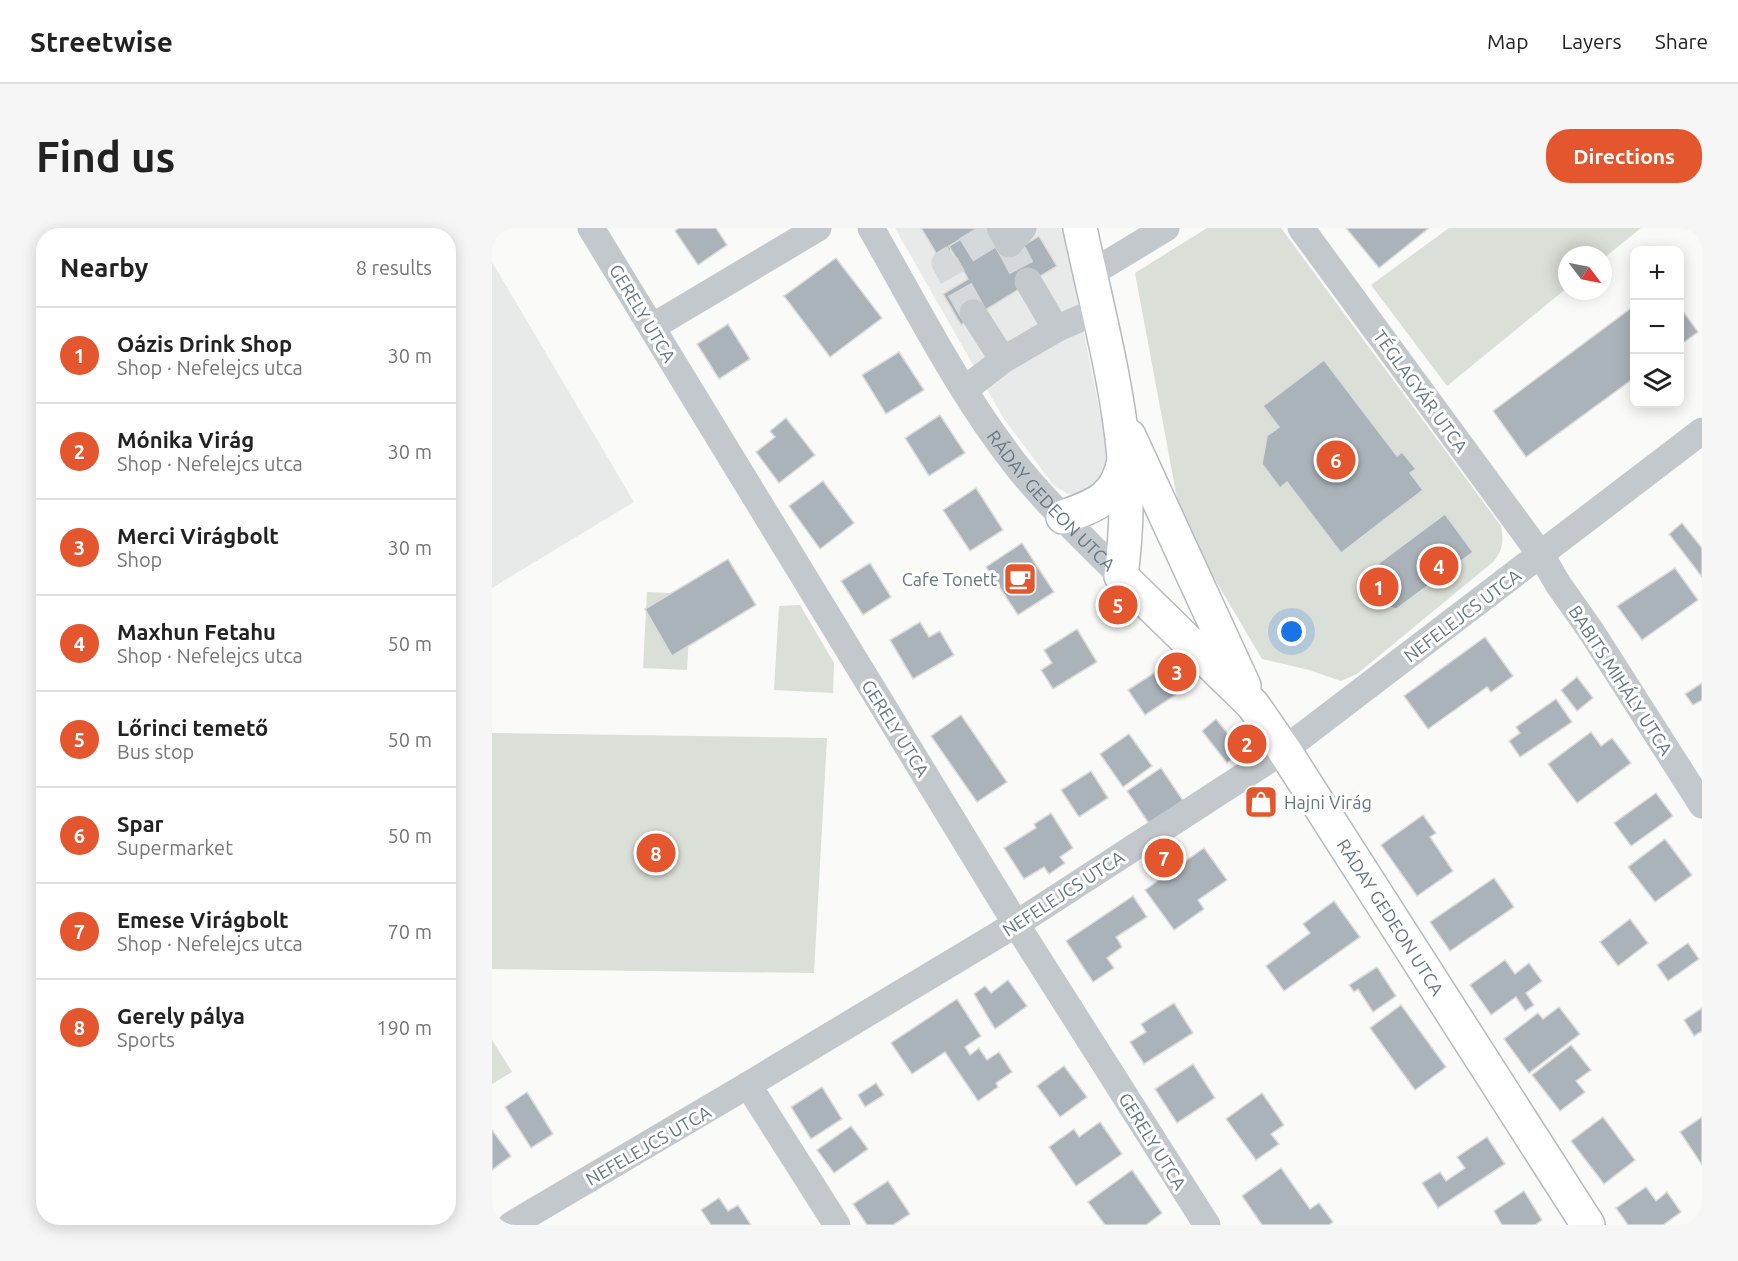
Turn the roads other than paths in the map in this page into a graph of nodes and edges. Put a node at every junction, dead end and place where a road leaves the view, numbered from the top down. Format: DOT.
graph roads {
  1 [pos="591,228"];
  2 [pos="818,228"];
  3 [pos="870,228"];
  4 [pos="1080,228"];
  5 [pos="1166,228"];
  6 [pos="1301,228"];
  7 [pos="1090,274"];
  8 [pos="1029,281"];
  9 [pos="1099,310"];
  10 [pos="973,314"];
  11 [pos="652,327"];
  12 [pos="1056,329"];
  13 [pos="1003,360"];
  14 [pos="964,390"];
  15 [pos="1119,412"];
  16 [pos="1702,431"];
  17 [pos="1125,458"];
  18 [pos="1063,517"];
  19 [pos="1541,555"];
  20 [pos="1121,576"];
  21 [pos="1253,705"];
  22 [pos="1284,750"];
  23 [pos="1702,806"];
  24 [pos="1016,924"];
  25 [pos="748,1086"];
  26 [pos="511,1225"];
  27 [pos="837,1225"];
  28 [pos="1207,1225"];
  29 [pos="1588,1225"];
  1 -- 11 [label="street, GERELY UTCA"];
  2 -- 11 [label="street"];
  3 -- 14 [label="street, RÁDAY GEDEON UTCA"];
  4 -- 7 [label="main road"];
  5 -- 7 [label="street"];
  6 -- 19 [label="street, TÉGLAGYÁR UTCA"];
  7 -- 9 [label="main road"];
  8 -- 12 [label="street"];
  9 -- 12 [label="street"];
  9 -- 15 [label="main road"];
  10 -- 13 [label="street"];
  11 -- 24 [label="street, GERELY UTCA"];
  12 -- 13 [label="street"];
  13 -- 14 [label="street"];
  14 -- 18 [label="street, RÁDAY GEDEON UTCA"];
  15 -- 17 [label="main road"];
  15 -- 21 [label="main road"];
  16 -- 19 [label="street, NEFELEJCS UTCA"];
  17 -- 18 [label="main road"];
  17 -- 20 [label="main road"];
  18 -- 20 [label="street, RÁDAY GEDEON UTCA"];
  19 -- 22 [label="street, NEFELEJCS UTCA"];
  19 -- 23 [label="street, BABITS MIHÁLY UTCA"];
  20 -- 21 [label="main road, RÁDAY GEDEON UTCA"];
  21 -- 22 [label="main road, RÁDAY GEDEON UTCA"];
  22 -- 24 [label="street, NEFELEJCS UTCA"];
  22 -- 29 [label="main road, RÁDAY GEDEON UTCA"];
  24 -- 25 [label="street, NEFELEJCS UTCA"];
  24 -- 28 [label="street, GERELY UTCA"];
  25 -- 26 [label="street, NEFELEJCS UTCA"];
  25 -- 27 [label="street"];
}
